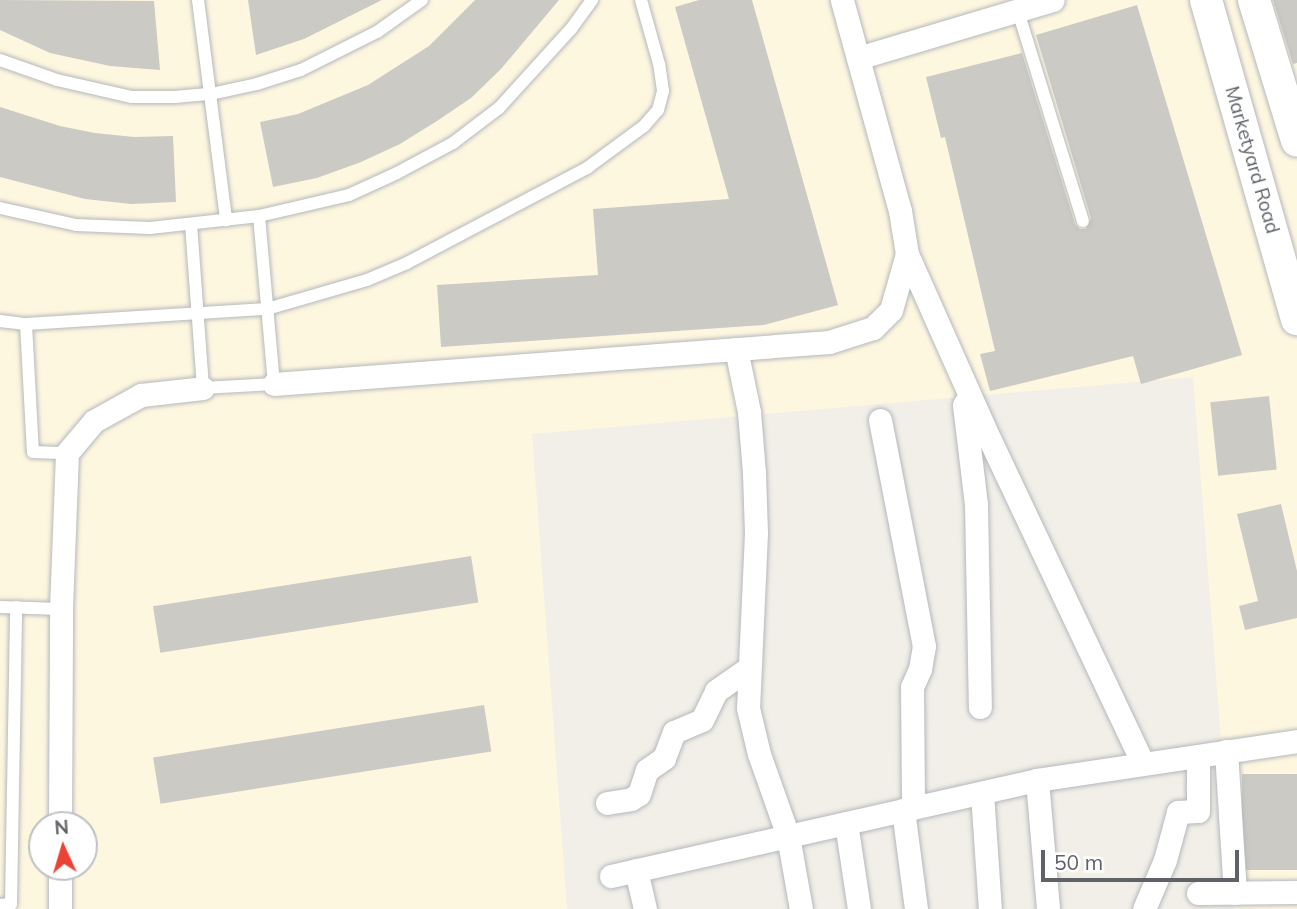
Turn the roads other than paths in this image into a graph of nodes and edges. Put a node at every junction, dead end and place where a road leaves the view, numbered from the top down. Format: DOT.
graph roads {
  1 [pos="198,0"];
  2 [pos="422,0"];
  3 [pos="592,0"];
  4 [pos="641,0"];
  5 [pos="842,0"];
  6 [pos="1053,0"];
  7 [pos="1206,0"];
  8 [pos="1254,0"];
  9 [pos="1016,5"];
  10 [pos="858,58"];
  11 [pos="0,60"];
  12 [pos="211,94"];
  13 [pos="1297,141"];
  14 [pos="0,208"];
  15 [pos="259,216"];
  16 [pos="226,220"];
  17 [pos="1083,221"];
  18 [pos="191,223"];
  19 [pos="908,254"];
  20 [pos="267,309"];
  21 [pos="198,314"];
  22 [pos="1297,319"];
  23 [pos="0,321"];
  24 [pos="26,324"];
  25 [pos="736,349"];
  26 [pos="274,384"];
  27 [pos="203,388"];
  28 [pos="970,395"];
  29 [pos="880,420"];
  30 [pos="67,453"];
  31 [pos="0,607"];
  32 [pos="16,607"];
  33 [pos="61,609"];
  34 [pos="748,669"];
  35 [pos="980,707"];
  36 [pos="1297,741"];
  37 [pos="1226,751"];
  38 [pos="1198,755"];
  39 [pos="1143,764"];
  40 [pos="1037,780"];
  41 [pos="982,793"];
  42 [pos="607,803"];
  43 [pos="908,809"];
  44 [pos="60,811"];
  45 [pos="846,823"];
  46 [pos="788,836"];
  47 [pos="636,870"];
  48 [pos="611,876"];
  49 [pos="60,881"];
  50 [pos="1297,892"];
  51 [pos="1198,893"];
  52 [pos="1235,893"];
  53 [pos="0,905"];
  54 [pos="60,909"];
  55 [pos="645,909"];
  56 [pos="801,909"];
  57 [pos="859,909"];
  58 [pos="916,909"];
  59 [pos="990,909"];
  60 [pos="1048,909"];
  61 [pos="1144,909"];
  1 -- 12 [label="lane"];
  2 -- 12 [label="lane"];
  3 -- 15 [label="lane"];
  4 -- 20 [label="lane"];
  5 -- 10 [label="street"];
  6 -- 9 [label="street"];
  7 -- 22 [label="street, Marketyard Road"];
  8 -- 13 [label="street"];
  9 -- 10 [label="street"];
  9 -- 17 [label="lane"];
  10 -- 19 [label="street"];
  11 -- 12 [label="lane"];
  12 -- 16 [label="lane"];
  14 -- 18 [label="lane"];
  15 -- 16 [label="lane"];
  15 -- 20 [label="lane"];
  16 -- 18 [label="lane"];
  18 -- 21 [label="lane"];
  19 -- 25 [label="street"];
  19 -- 28 [label="street"];
  20 -- 21 [label="lane"];
  20 -- 26 [label="lane"];
  21 -- 24 [label="lane"];
  21 -- 27 [label="lane"];
  23 -- 24 [label="lane"];
  24 -- 30 [label="lane"];
  25 -- 26 [label="street"];
  25 -- 34 [label="street"];
  26 -- 27 [label="lane"];
  27 -- 30 [label="street"];
  28 -- 35 [label="street"];
  28 -- 39 [label="street"];
  29 -- 43 [label="street"];
  30 -- 33 [label="street"];
  31 -- 32 [label="lane"];
  32 -- 33 [label="lane"];
  32 -- 53 [label="lane"];
  33 -- 44 [label="street"];
  34 -- 42 [label="street"];
  34 -- 46 [label="street"];
  36 -- 37 [label="street"];
  37 -- 38 [label="street"];
  37 -- 52 [label="street"];
  38 -- 39 [label="street"];
  38 -- 61 [label="street"];
  39 -- 40 [label="street"];
  40 -- 41 [label="street"];
  40 -- 60 [label="street"];
  41 -- 43 [label="street"];
  41 -- 59 [label="street"];
  43 -- 45 [label="street"];
  43 -- 58 [label="street"];
  45 -- 46 [label="street"];
  45 -- 57 [label="street"];
  46 -- 47 [label="street"];
  46 -- 56 [label="street"];
  47 -- 48 [label="street"];
  47 -- 55 [label="street"];
  49 -- 54 [label="street"];
  50 -- 52 [label="street"];
  51 -- 52 [label="street"];
}
